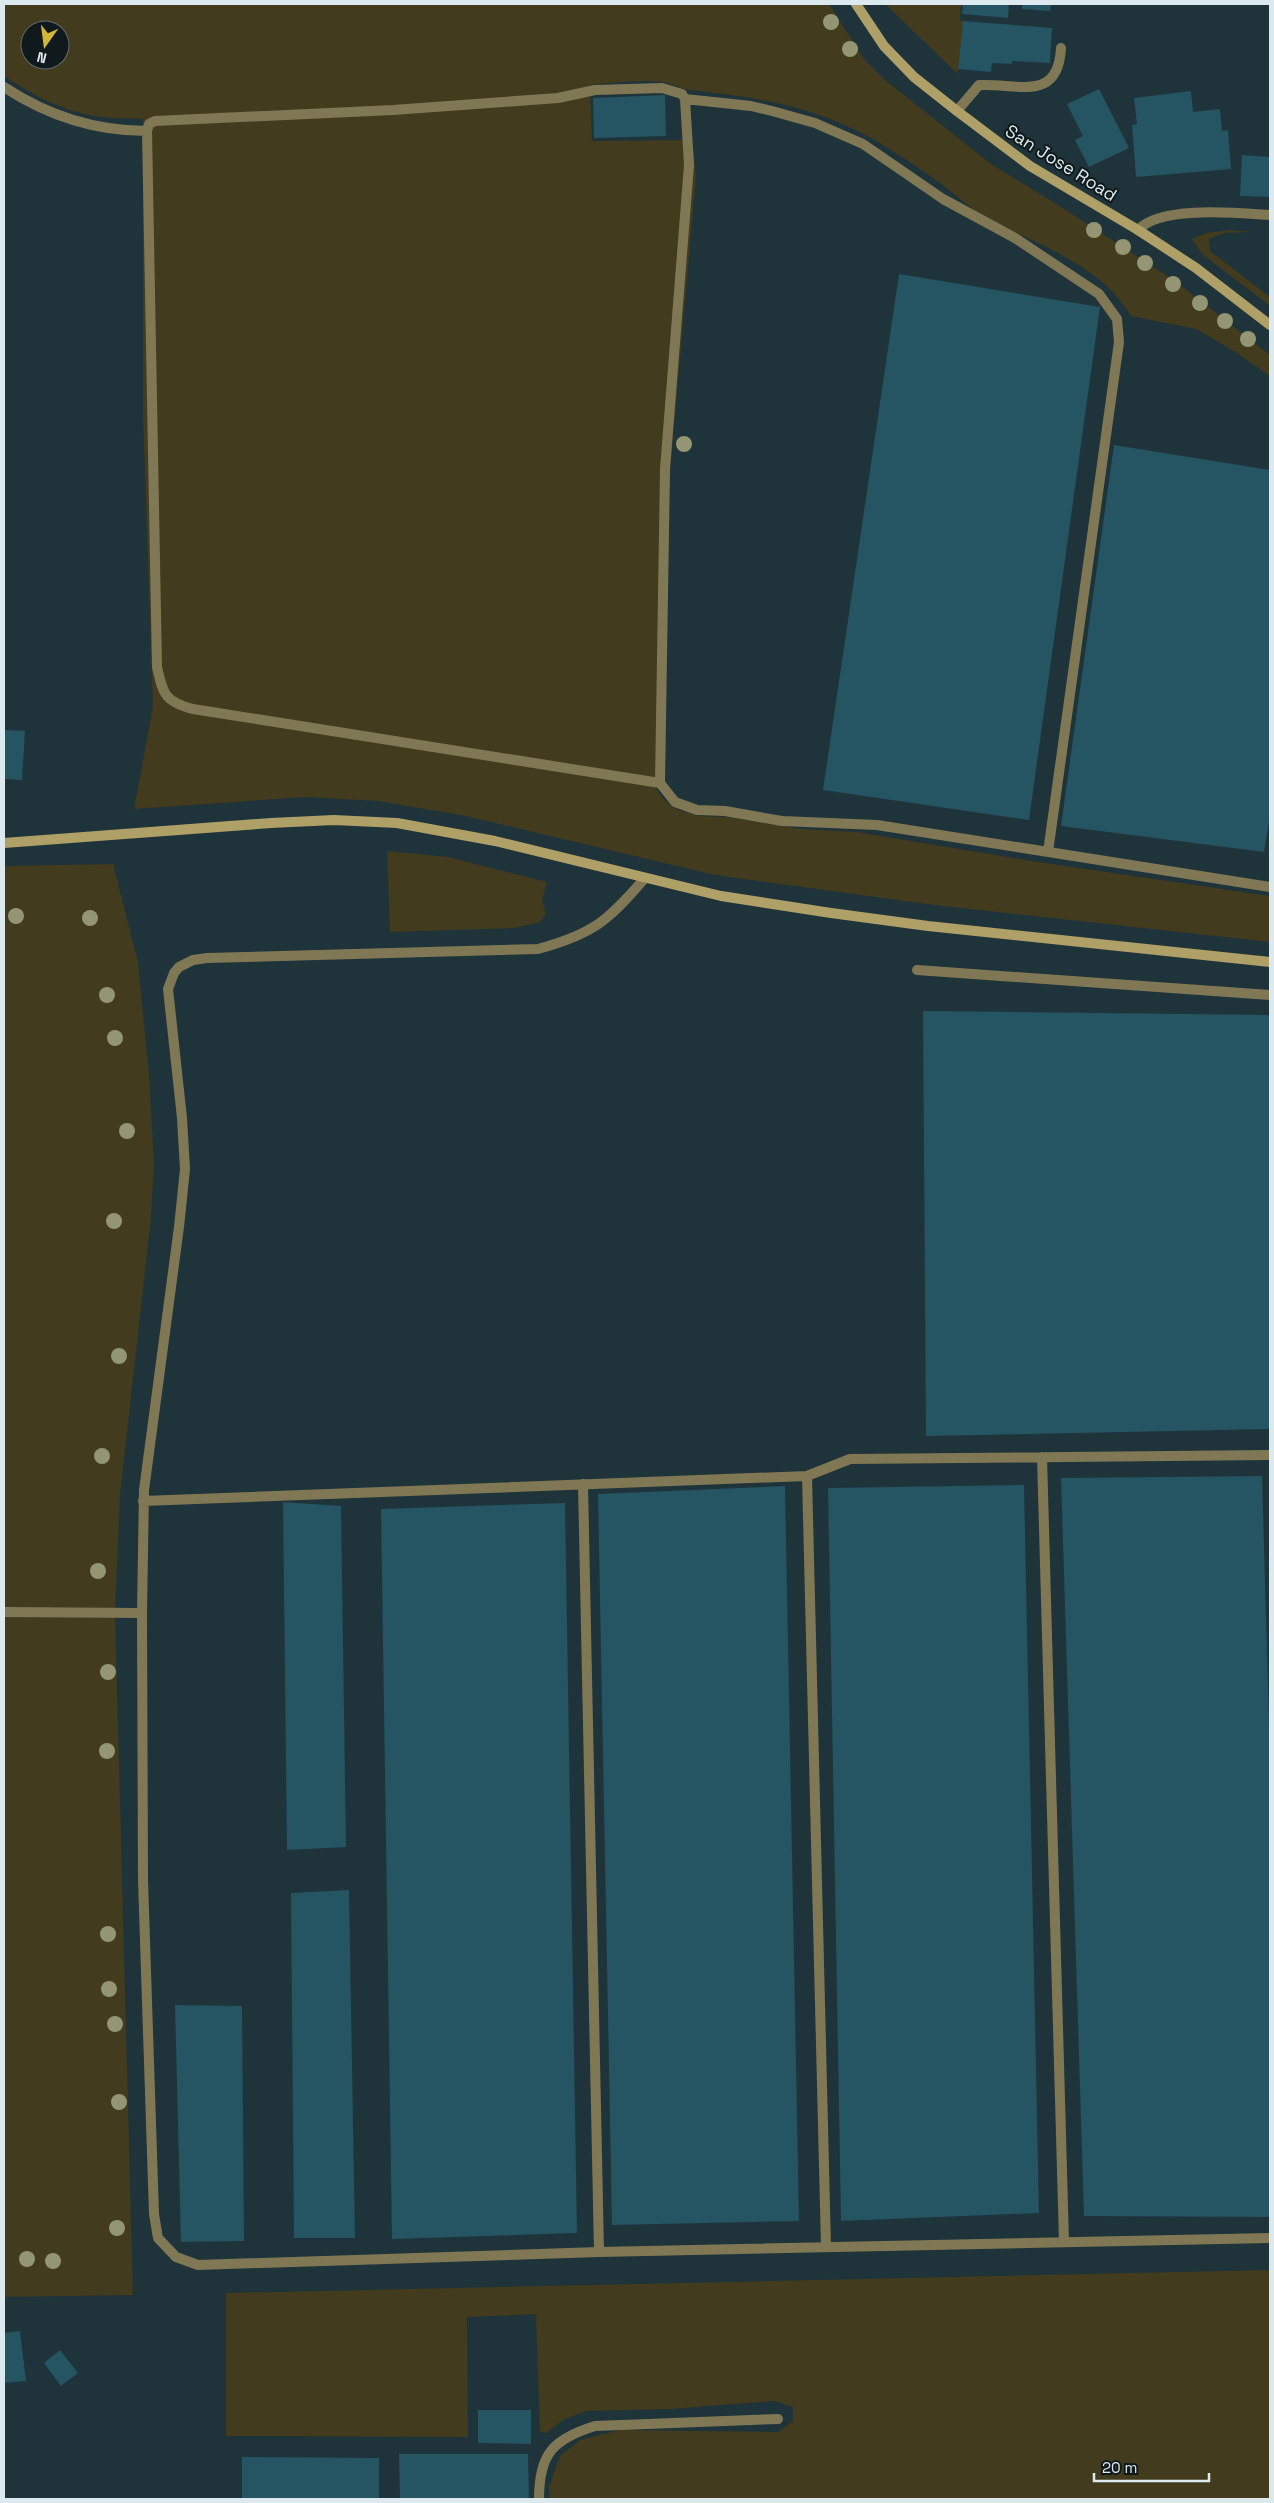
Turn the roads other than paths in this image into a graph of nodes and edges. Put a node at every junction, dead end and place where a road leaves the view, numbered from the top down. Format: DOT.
graph roads {
  1 [pos="856,4"];
  2 [pos="1061,48"];
  3 [pos="4,87"];
  4 [pos="684,99"];
  5 [pos="957,112"];
  6 [pos="147,131"];
  7 [pos="1270,215"];
  8 [pos="1138,230"];
  9 [pos="1270,326"];
  10 [pos="660,783"];
  11 [pos="4,843"];
  12 [pos="1048,852"];
  13 [pos="644,879"];
  14 [pos="1270,887"];
  15 [pos="1270,962"];
  16 [pos="917,970"];
  17 [pos="1270,995"];
  18 [pos="1270,1455"];
  19 [pos="1042,1458"];
  20 [pos="807,1476"];
  21 [pos="582,1484"];
  22 [pos="143,1502"];
  23 [pos="4,1612"];
  24 [pos="142,1613"];
  25 [pos="1270,2238"];
  26 [pos="1064,2242"];
  27 [pos="826,2247"];
  28 [pos="599,2252"];
  29 [pos="778,2419"];
  30 [pos="538,2499"];
  1 -- 5 [label="street, San Jose Road"];
  2 -- 5 [label="street"];
  3 -- 6 [label="street"];
  4 -- 6 [label="street"];
  4 -- 10 [label="street"];
  4 -- 12 [label="street"];
  5 -- 8 [label="street, San Jose Road"];
  6 -- 10 [label="street"];
  7 -- 8 [label="street"];
  8 -- 9 [label="street, San Jose Road"];
  10 -- 12 [label="street"];
  11 -- 13 [label="street"];
  12 -- 14 [label="street"];
  13 -- 15 [label="street"];
  13 -- 22 [label="street"];
  16 -- 17 [label="street"];
  18 -- 19 [label="street"];
  19 -- 20 [label="street"];
  19 -- 26 [label="street"];
  20 -- 21 [label="street"];
  20 -- 27 [label="street"];
  21 -- 22 [label="street"];
  21 -- 28 [label="street"];
  22 -- 24 [label="street"];
  23 -- 24 [label="street"];
  24 -- 28 [label="street"];
  25 -- 26 [label="street"];
  26 -- 27 [label="street"];
  27 -- 28 [label="street"];
  29 -- 30 [label="street"];
}
